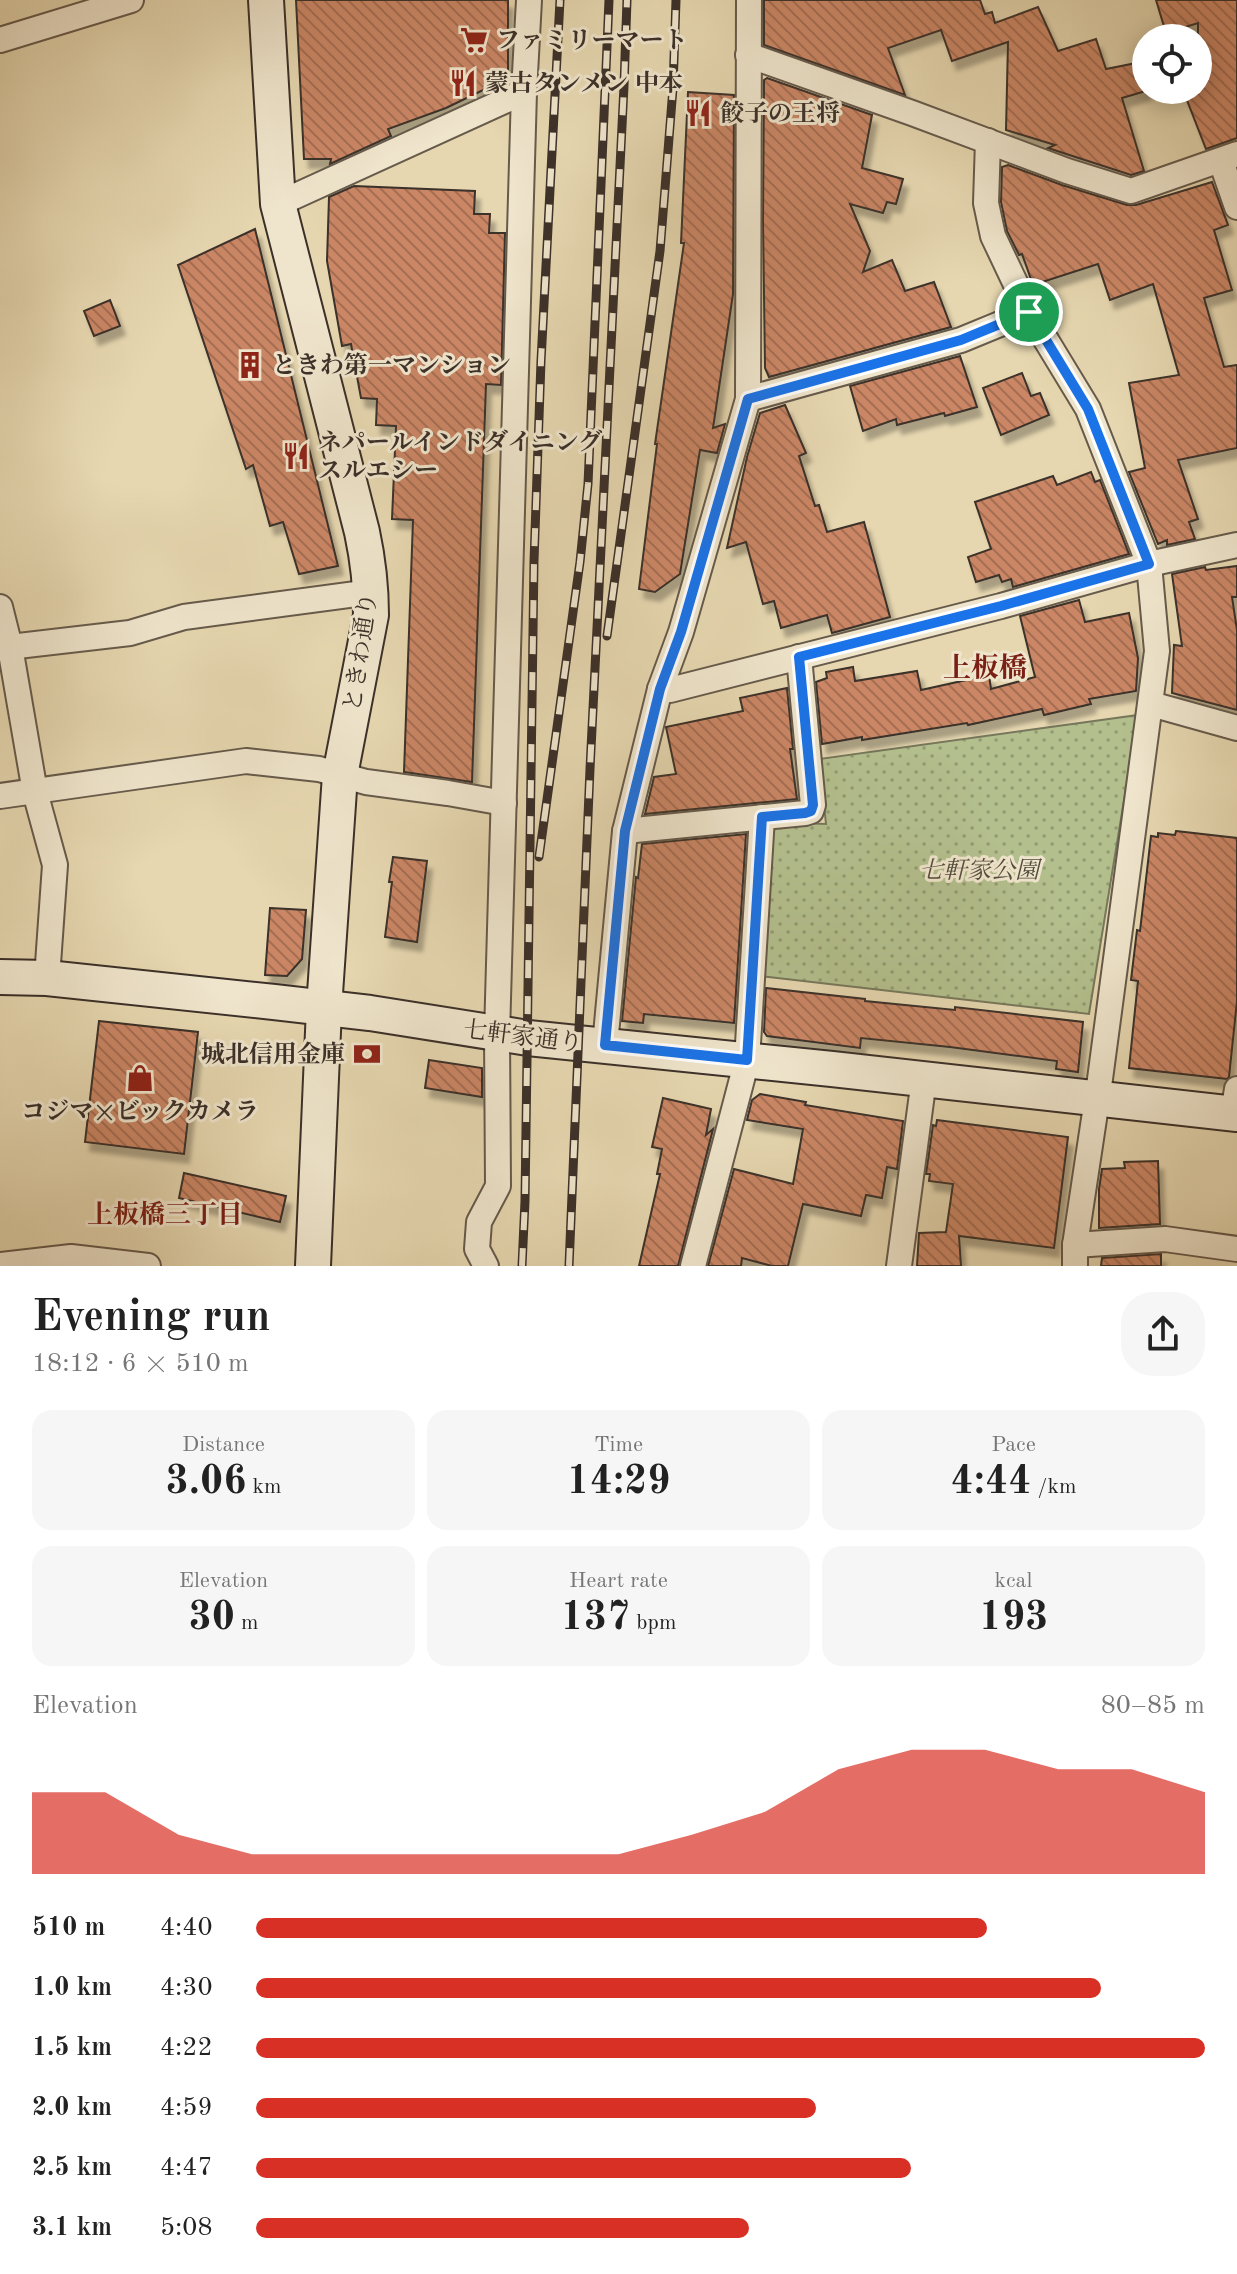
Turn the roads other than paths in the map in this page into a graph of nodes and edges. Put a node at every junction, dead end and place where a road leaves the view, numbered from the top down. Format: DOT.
graph roads {
  1 [pos="131,0"];
  2 [pos="266,0"];
  3 [pos="529,0"];
  4 [pos="749,0"];
  5 [pos="99,4"];
  6 [pos="0,40"];
  7 [pos="748,55"];
  8 [pos="524,92"];
  9 [pos="988,141"];
  10 [pos="1229,157"];
  11 [pos="278,204"];
  12 [pos="1237,207"];
  13 [pos="1029,312"];
  14 [pos="748,399"];
  15 [pos="1237,545"];
  16 [pos="1149,564"];
  17 [pos="371,592"];
  18 [pos="0,607"];
  19 [pos="5,648"];
  20 [pos="799,657"];
  21 [pos="660,689"];
  22 [pos="1151,704"];
  23 [pos="1237,728"];
  24 [pos="340,775"];
  25 [pos="35,792"];
  26 [pos="0,796"];
  27 [pos="504,803"];
  28 [pos="762,817"];
  29 [pos="625,831"];
  30 [pos="0,977"];
  31 [pos="47,978"];
  32 [pos="324,1008"];
  33 [pos="497,1034"];
  34 [pos="605,1045"];
  35 [pos="747,1060"];
  36 [pos="924,1079"];
  37 [pos="1097,1098"];
  38 [pos="1236,1105"];
  39 [pos="1237,1249"];
  40 [pos="1075,1255"];
  41 [pos="80,1262"];
  42 [pos="0,1265"];
  43 [pos="148,1266"];
  44 [pos="313,1266"];
  45 [pos="486,1266"];
  46 [pos="693,1266"];
  47 [pos="899,1266"];
  1 -- 5 [label="street"];
  2 -- 11 [label="street, ときわ通り"];
  3 -- 8 [label="street"];
  4 -- 7 [label="street"];
  5 -- 6 [label="street"];
  7 -- 9 [label="street"];
  7 -- 14 [label="street"];
  8 -- 11 [label="street"];
  8 -- 27 [label="street"];
  9 -- 10 [label="street"];
  9 -- 13 [label="street"];
  10 -- 12 [label="street"];
  11 -- 17 [label="street, ときわ通り"];
  13 -- 14 [label="street"];
  13 -- 16 [label="street"];
  14 -- 21 [label="street"];
  15 -- 16 [label="street"];
  16 -- 20 [label="street"];
  16 -- 22 [label="street"];
  17 -- 19 [label="street"];
  17 -- 24 [label="street, ときわ通り"];
  18 -- 19 [label="street"];
  19 -- 25 [label="street"];
  20 -- 21 [label="street"];
  20 -- 28 [label="street"];
  21 -- 29 [label="street"];
  22 -- 23 [label="street"];
  22 -- 37 [label="street"];
  24 -- 25 [label="street"];
  24 -- 27 [label="street"];
  24 -- 32 [label="street, ときわ通り"];
  25 -- 26 [label="street"];
  25 -- 31 [label="street"];
  27 -- 33 [label="street"];
  28 -- 29 [label="street"];
  28 -- 35 [label="street"];
  29 -- 34 [label="street"];
  30 -- 31 [label="street, 七軒家通り"];
  31 -- 32 [label="street, 七軒家通り"];
  32 -- 33 [label="street, 七軒家通り"];
  32 -- 44 [label="street, ときわ通り"];
  33 -- 34 [label="street, 七軒家通り"];
  33 -- 45 [label="street"];
  34 -- 35 [label="street, 七軒家通り"];
  35 -- 36 [label="street, 七軒家通り"];
  35 -- 46 [label="street"];
  36 -- 37 [label="street, 七軒家通り"];
  36 -- 47 [label="street"];
  37 -- 38 [label="street, 七軒家通り"];
  37 -- 40 [label="street"];
  39 -- 40 [label="street"];
  41 -- 42 [label="street"];
  41 -- 43 [label="street"];
}
